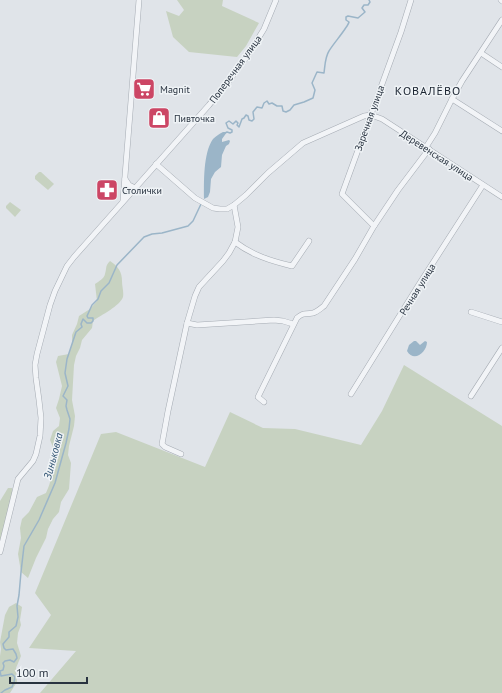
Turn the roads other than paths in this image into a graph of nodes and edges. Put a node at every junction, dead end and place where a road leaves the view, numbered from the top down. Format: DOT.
graph roads {
  1 [pos="139,0"];
  2 [pos="276,0"];
  3 [pos="411,0"];
  4 [pos="502,20"];
  5 [pos="481,53"];
  6 [pos="502,67"];
  7 [pos="452,98"];
  8 [pos="371,115"];
  9 [pos="502,131"];
  10 [pos="427,148"];
  11 [pos="156,164"];
  12 [pos="125,179"];
  13 [pos="483,185"];
  14 [pos="135,188"];
  15 [pos="502,197"];
  16 [pos="123,201"];
  17 [pos="234,205"];
  18 [pos="374,226"];
  19 [pos="309,241"];
  20 [pos="235,242"];
  21 [pos="471,312"];
  22 [pos="502,322"];
  23 [pos="187,324"];
  24 [pos="293,324"];
  25 [pos="502,348"];
  26 [pos="351,394"];
  27 [pos="471,396"];
  28 [pos="264,402"];
  29 [pos="181,454"];
  30 [pos="0,552"];
  1 -- 12 [label="street"];
  2 -- 11 [label="street, Поперечная улица"];
  3 -- 8 [label="street, Заречная улица"];
  4 -- 5 [label="street"];
  5 -- 6 [label="street"];
  5 -- 7 [label="street"];
  7 -- 9 [label="street"];
  7 -- 10 [label="street"];
  8 -- 10 [label="street, Деревенская улица"];
  8 -- 17 [label="street"];
  8 -- 18 [label="street, Заречная улица"];
  10 -- 13 [label="street, Деревенская улица"];
  10 -- 18 [label="street"];
  11 -- 14 [label="street, Поперечная улица"];
  11 -- 17 [label="street"];
  12 -- 14 [label="street"];
  12 -- 16 [label="street"];
  13 -- 15 [label="street, Деревенская улица"];
  13 -- 26 [label="street, Речная улица"];
  14 -- 16 [label="street, Поперечная улица"];
  16 -- 30 [label="street, Поперечная улица"];
  17 -- 20 [label="street"];
  18 -- 24 [label="street"];
  19 -- 20 [label="street"];
  20 -- 23 [label="street"];
  21 -- 22 [label="street"];
  23 -- 24 [label="street"];
  23 -- 29 [label="street"];
  24 -- 28 [label="street"];
  25 -- 27 [label="street"];
}
